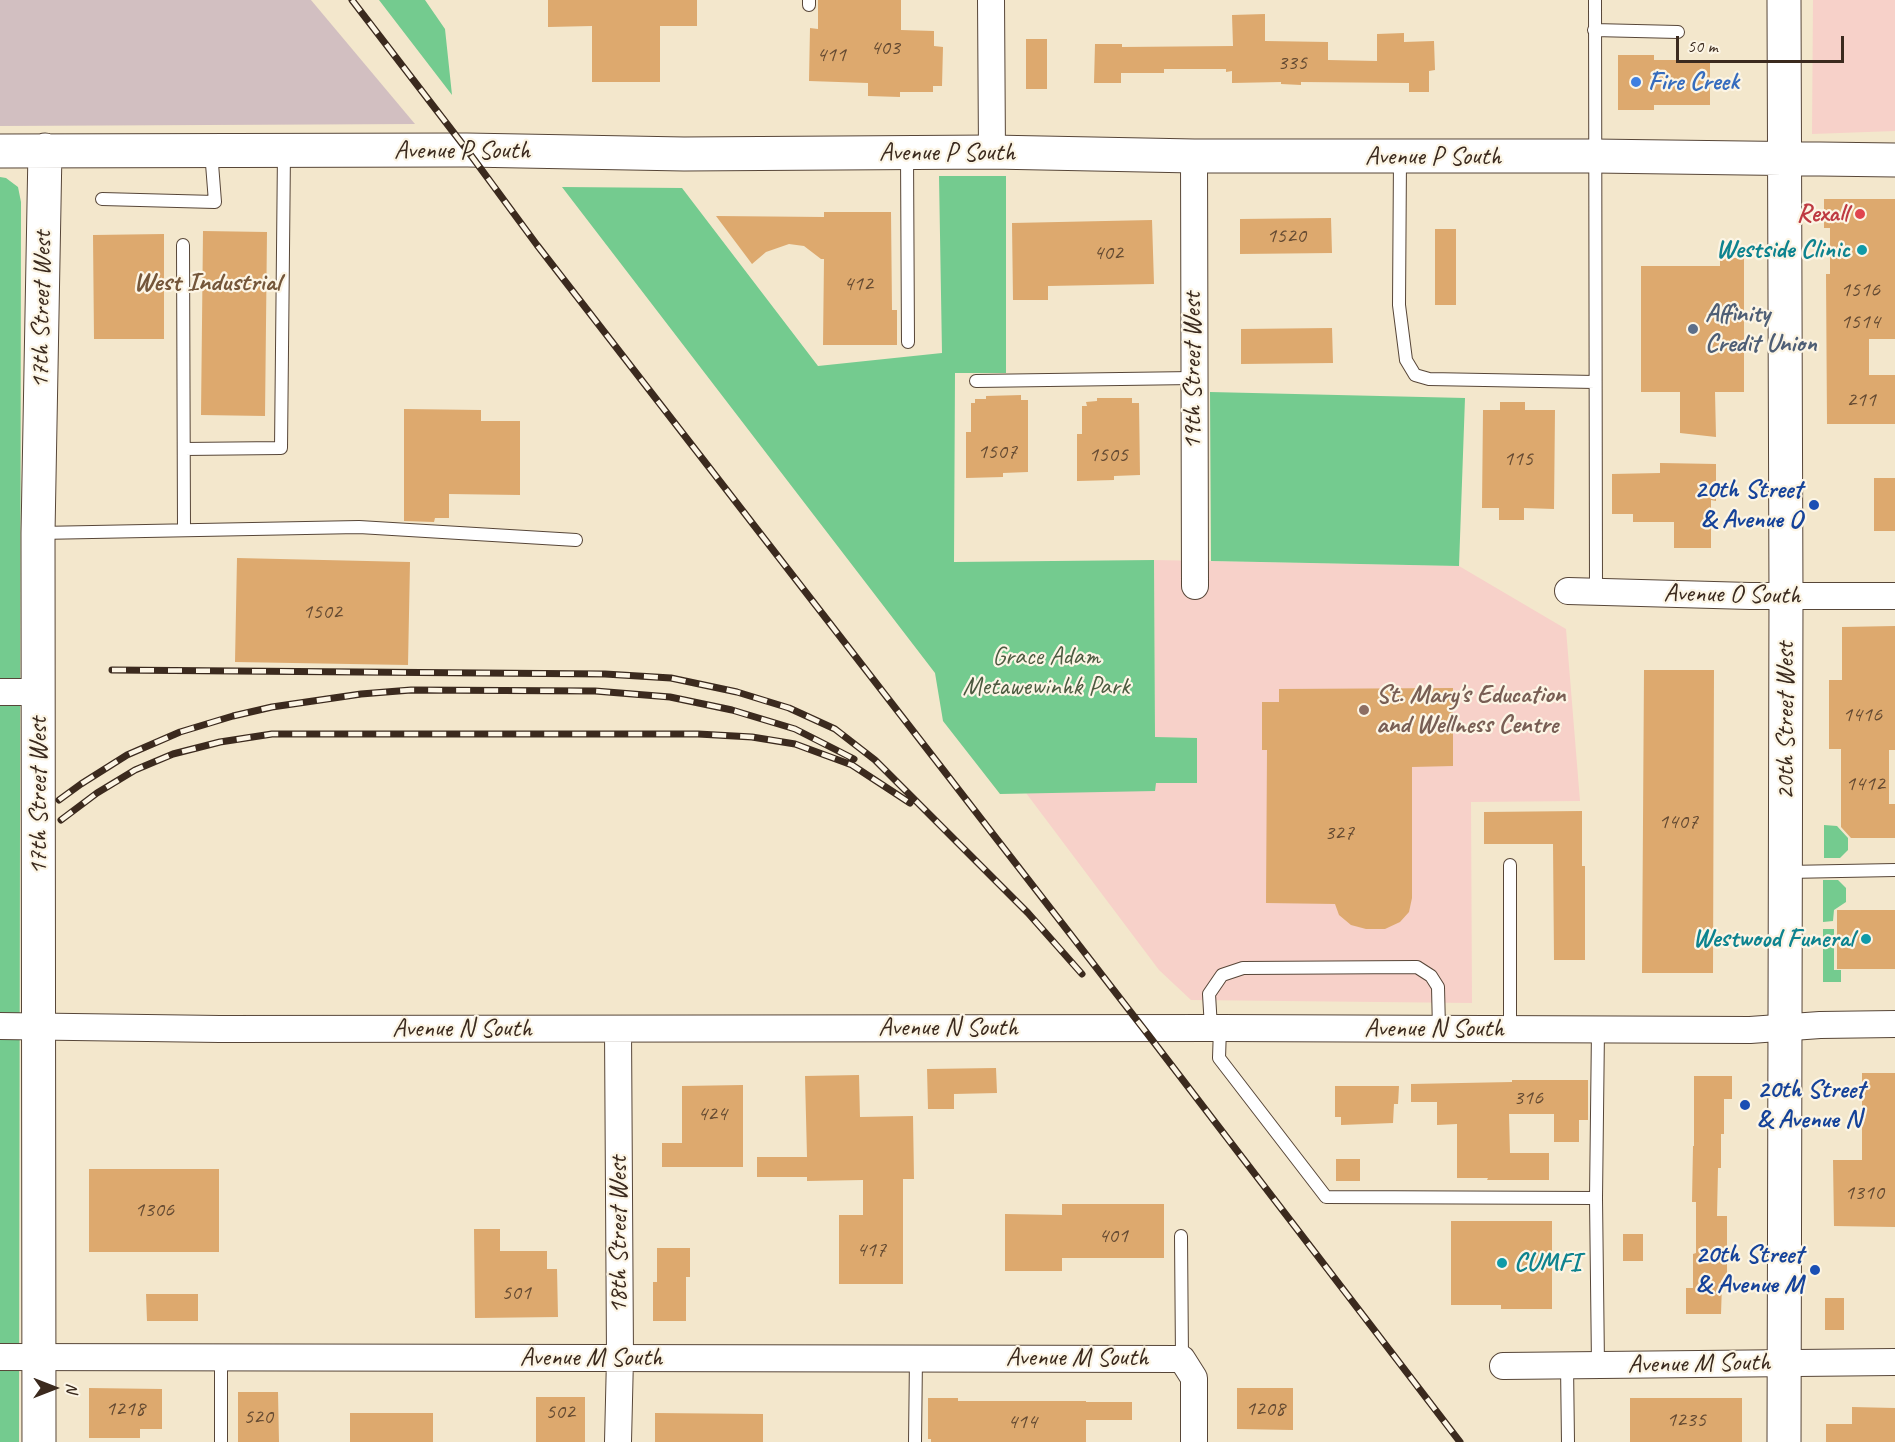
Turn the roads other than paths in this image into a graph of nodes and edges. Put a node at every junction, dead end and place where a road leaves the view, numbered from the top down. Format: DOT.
graph roads {
  1 [pos="991,0"];
  2 [pos="1595,0"];
  3 [pos="1784,0"];
  4 [pos="1594,30"];
  5 [pos="1678,32"];
  6 [pos="45,150"];
  7 [pos="211,150"];
  8 [pos="284,150"];
  9 [pos="0,151"];
  10 [pos="992,152"];
  11 [pos="907,153"];
  12 [pos="1194,156"];
  13 [pos="1594,156"];
  14 [pos="1400,157"];
  15 [pos="1784,159"];
  16 [pos="1895,160"];
  17 [pos="102,199"];
  18 [pos="183,245"];
  19 [pos="908,342"];
  20 [pos="1193,378"];
  21 [pos="976,381"];
  22 [pos="1595,382"];
  23 [pos="184,449"];
  24 [pos="184,529"];
  25 [pos="38,533"];
  26 [pos="576,540"];
  27 [pos="1195,586"];
  28 [pos="1568,591"];
  29 [pos="1596,592"];
  30 [pos="1786,596"];
  31 [pos="1895,596"];
  32 [pos="0,692"];
  33 [pos="39,692"];
  34 [pos="1510,865"];
  35 [pos="1895,870"];
  36 [pos="1785,872"];
  37 [pos="1895,1024"];
  38 [pos="0,1026"];
  39 [pos="39,1026"];
  40 [pos="1785,1027"];
  41 [pos="1216,1028"];
  42 [pos="618,1029"];
  43 [pos="1439,1029"];
  44 [pos="1510,1029"];
  45 [pos="1598,1029"];
  46 [pos="1596,1198"];
  47 [pos="1181,1236"];
  48 [pos="0,1357"];
  49 [pos="39,1357"];
  50 [pos="221,1357"];
  51 [pos="916,1357"];
  52 [pos="620,1358"];
  53 [pos="1182,1359"];
  54 [pos="1895,1362"];
  55 [pos="1784,1363"];
  56 [pos="1568,1365"];
  57 [pos="1598,1365"];
  58 [pos="1503,1366"];
  59 [pos="39,1442"];
  60 [pos="221,1442"];
  61 [pos="618,1442"];
  62 [pos="915,1442"];
  63 [pos="1194,1442"];
  64 [pos="1568,1442"];
  65 [pos="1784,1442"];
  1 -- 10 [label="street"];
  2 -- 4 [label="lane"];
  3 -- 15 [label="main road, 20th Street West"];
  4 -- 5 [label="lane"];
  4 -- 13 [label="lane"];
  6 -- 7 [label="main road, Avenue P South"];
  6 -- 9 [label="main road, Avenue P South"];
  6 -- 25 [label="main road, 17th Street West"];
  7 -- 8 [label="main road, Avenue P South"];
  7 -- 17 [label="lane"];
  8 -- 11 [label="main road, Avenue P South"];
  8 -- 23 [label="lane"];
  10 -- 11 [label="main road, Avenue P South"];
  10 -- 12 [label="main road, Avenue P South"];
  11 -- 19 [label="lane"];
  12 -- 14 [label="main road, Avenue P South"];
  12 -- 20 [label="street, 19th Street West"];
  13 -- 14 [label="main road, Avenue P South"];
  13 -- 15 [label="main road, Avenue P South"];
  13 -- 22 [label="lane"];
  14 -- 22 [label="lane"];
  15 -- 16 [label="main road, Avenue P South"];
  15 -- 30 [label="main road, 20th Street West"];
  18 -- 23 [label="lane"];
  20 -- 21 [label="lane"];
  20 -- 27 [label="street, 19th Street West"];
  22 -- 29 [label="lane"];
  23 -- 24 [label="lane"];
  24 -- 25 [label="lane"];
  24 -- 26 [label="lane"];
  25 -- 33 [label="main road, 17th Street West"];
  28 -- 29 [label="street, Avenue O South"];
  29 -- 30 [label="street, Avenue O South"];
  30 -- 31 [label="street, Avenue O South"];
  30 -- 36 [label="main road, 20th Street West"];
  32 -- 33 [label="street"];
  33 -- 39 [label="main road, 17th Street West"];
  34 -- 44 [label="lane"];
  35 -- 36 [label="lane"];
  36 -- 40 [label="main road, 20th Street West"];
  37 -- 40 [label="street, Avenue N South"];
  38 -- 39 [label="street, Avenue N South"];
  39 -- 42 [label="street, Avenue N South"];
  39 -- 49 [label="main road, 17th Street West"];
  40 -- 45 [label="street, Avenue N South"];
  40 -- 55 [label="main road, 20th Street West"];
  41 -- 42 [label="street, Avenue N South"];
  41 -- 43 [label="street, Avenue N South"];
  41 -- 43 [label="lane"];
  41 -- 46 [label="lane"];
  42 -- 52 [label="street, 18th Street West"];
  43 -- 44 [label="street, Avenue N South"];
  44 -- 45 [label="street, Avenue N South"];
  45 -- 46 [label="lane"];
  46 -- 57 [label="lane"];
  47 -- 53 [label="lane"];
  48 -- 49 [label="street, Avenue M South"];
  49 -- 50 [label="street, Avenue M South"];
  49 -- 59 [label="main road, 17th Street West"];
  50 -- 52 [label="street, Avenue M South"];
  50 -- 60 [label="lane"];
  51 -- 52 [label="street, Avenue M South"];
  51 -- 53 [label="street, Avenue M South"];
  51 -- 62 [label="lane"];
  52 -- 61 [label="street, 18th Street West"];
  53 -- 63 [label="street"];
  54 -- 55 [label="street, Avenue M South"];
  55 -- 57 [label="street, Avenue M South"];
  55 -- 65 [label="main road, 20th Street West"];
  56 -- 57 [label="street, Avenue M South"];
  56 -- 58 [label="street, Avenue M South"];
  56 -- 64 [label="lane"];
}
